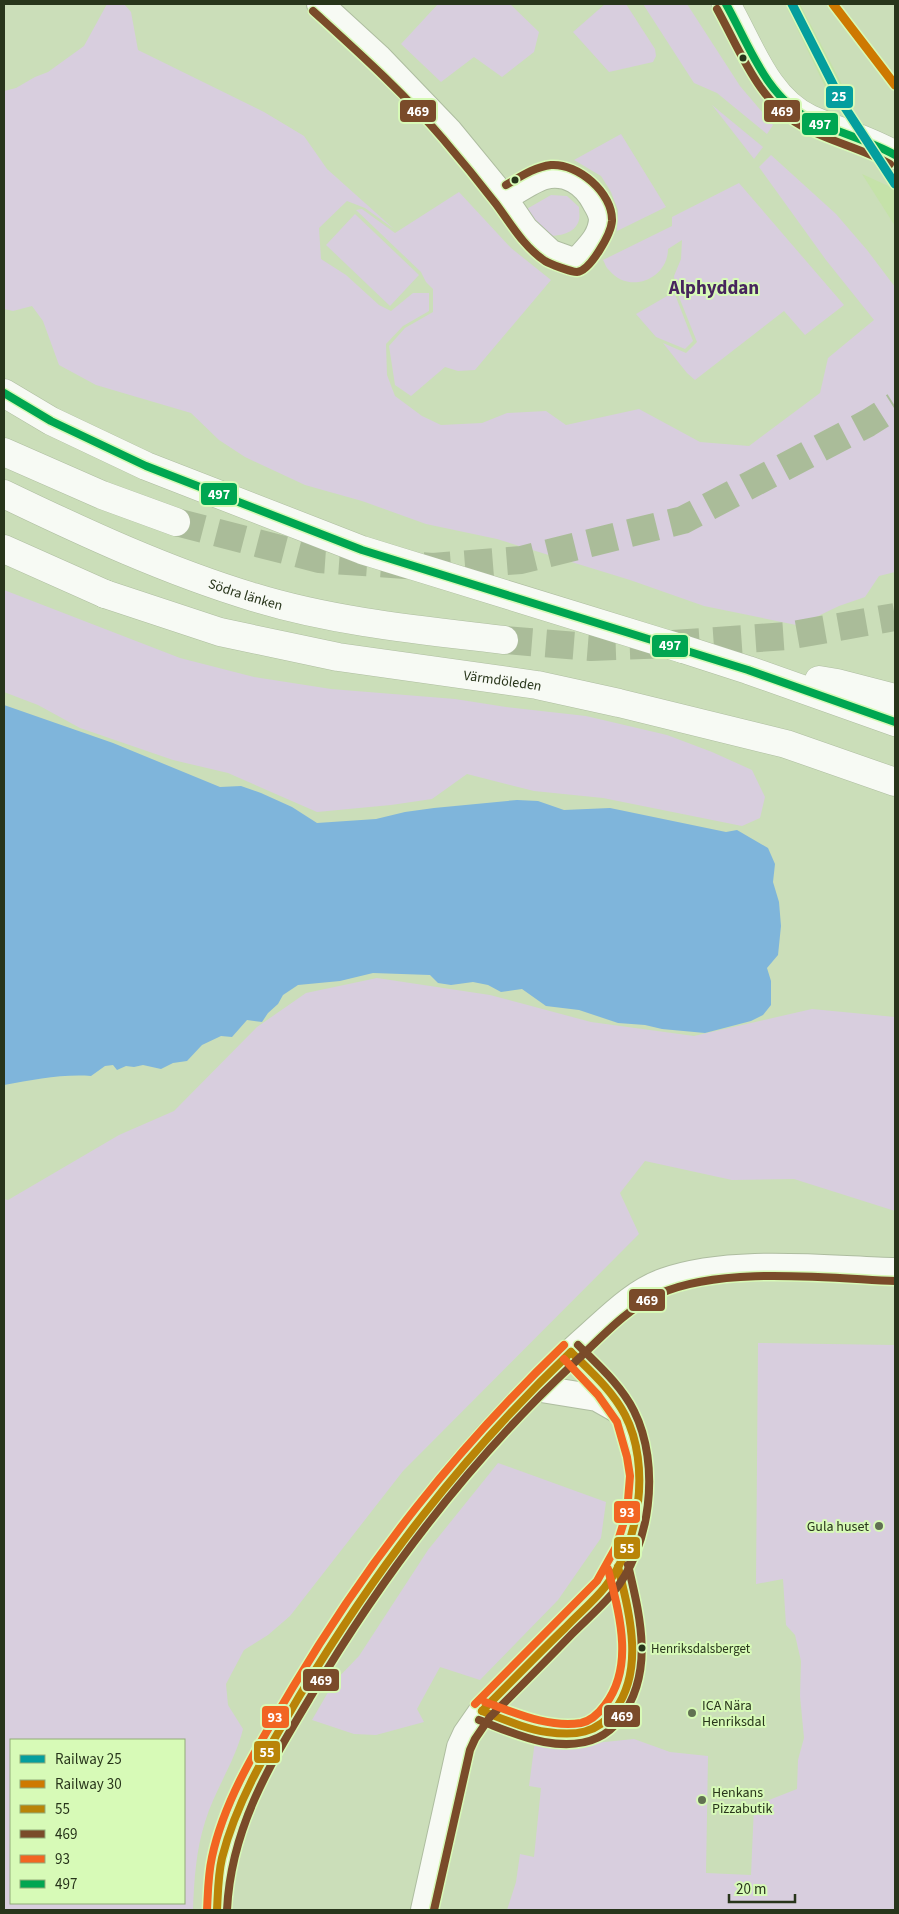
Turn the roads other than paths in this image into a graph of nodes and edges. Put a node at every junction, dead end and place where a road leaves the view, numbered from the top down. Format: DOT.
graph roads {
  1 [pos="320,4"];
  2 [pos="726,4"];
  3 [pos="895,155"];
  4 [pos="504,198"];
  5 [pos="4,392"];
  6 [pos="4,452"];
  7 [pos="4,494"];
  8 [pos="176,522"];
  9 [pos="4,549"];
  10 [pos="504,640"];
  11 [pos="748,670"];
  12 [pos="895,698"];
  13 [pos="895,722"];
  14 [pos="895,782"];
  15 [pos="895,1272"];
  16 [pos="571,1352"];
  17 [pos="535,1388"];
  18 [pos="625,1414"];
  19 [pos="217,1910"];
  20 [pos="424,1910"];
  1 -- 4 [label="street"];
  2 -- 3 [label="main road"];
  5 -- 11 [label="main road"];
  6 -- 8 [label="main road"];
  7 -- 10 [label="main road, Södra länken"];
  9 -- 14 [label="main road, Värmdöleden"];
  11 -- 12 [label="main road"];
  11 -- 13 [label="main road"];
  15 -- 16 [label="street"];
  16 -- 17 [label="street"];
  16 -- 18 [label="street"];
  17 -- 18 [label="street"];
  17 -- 19 [label="street"];
  18 -- 20 [label="street"];
}
